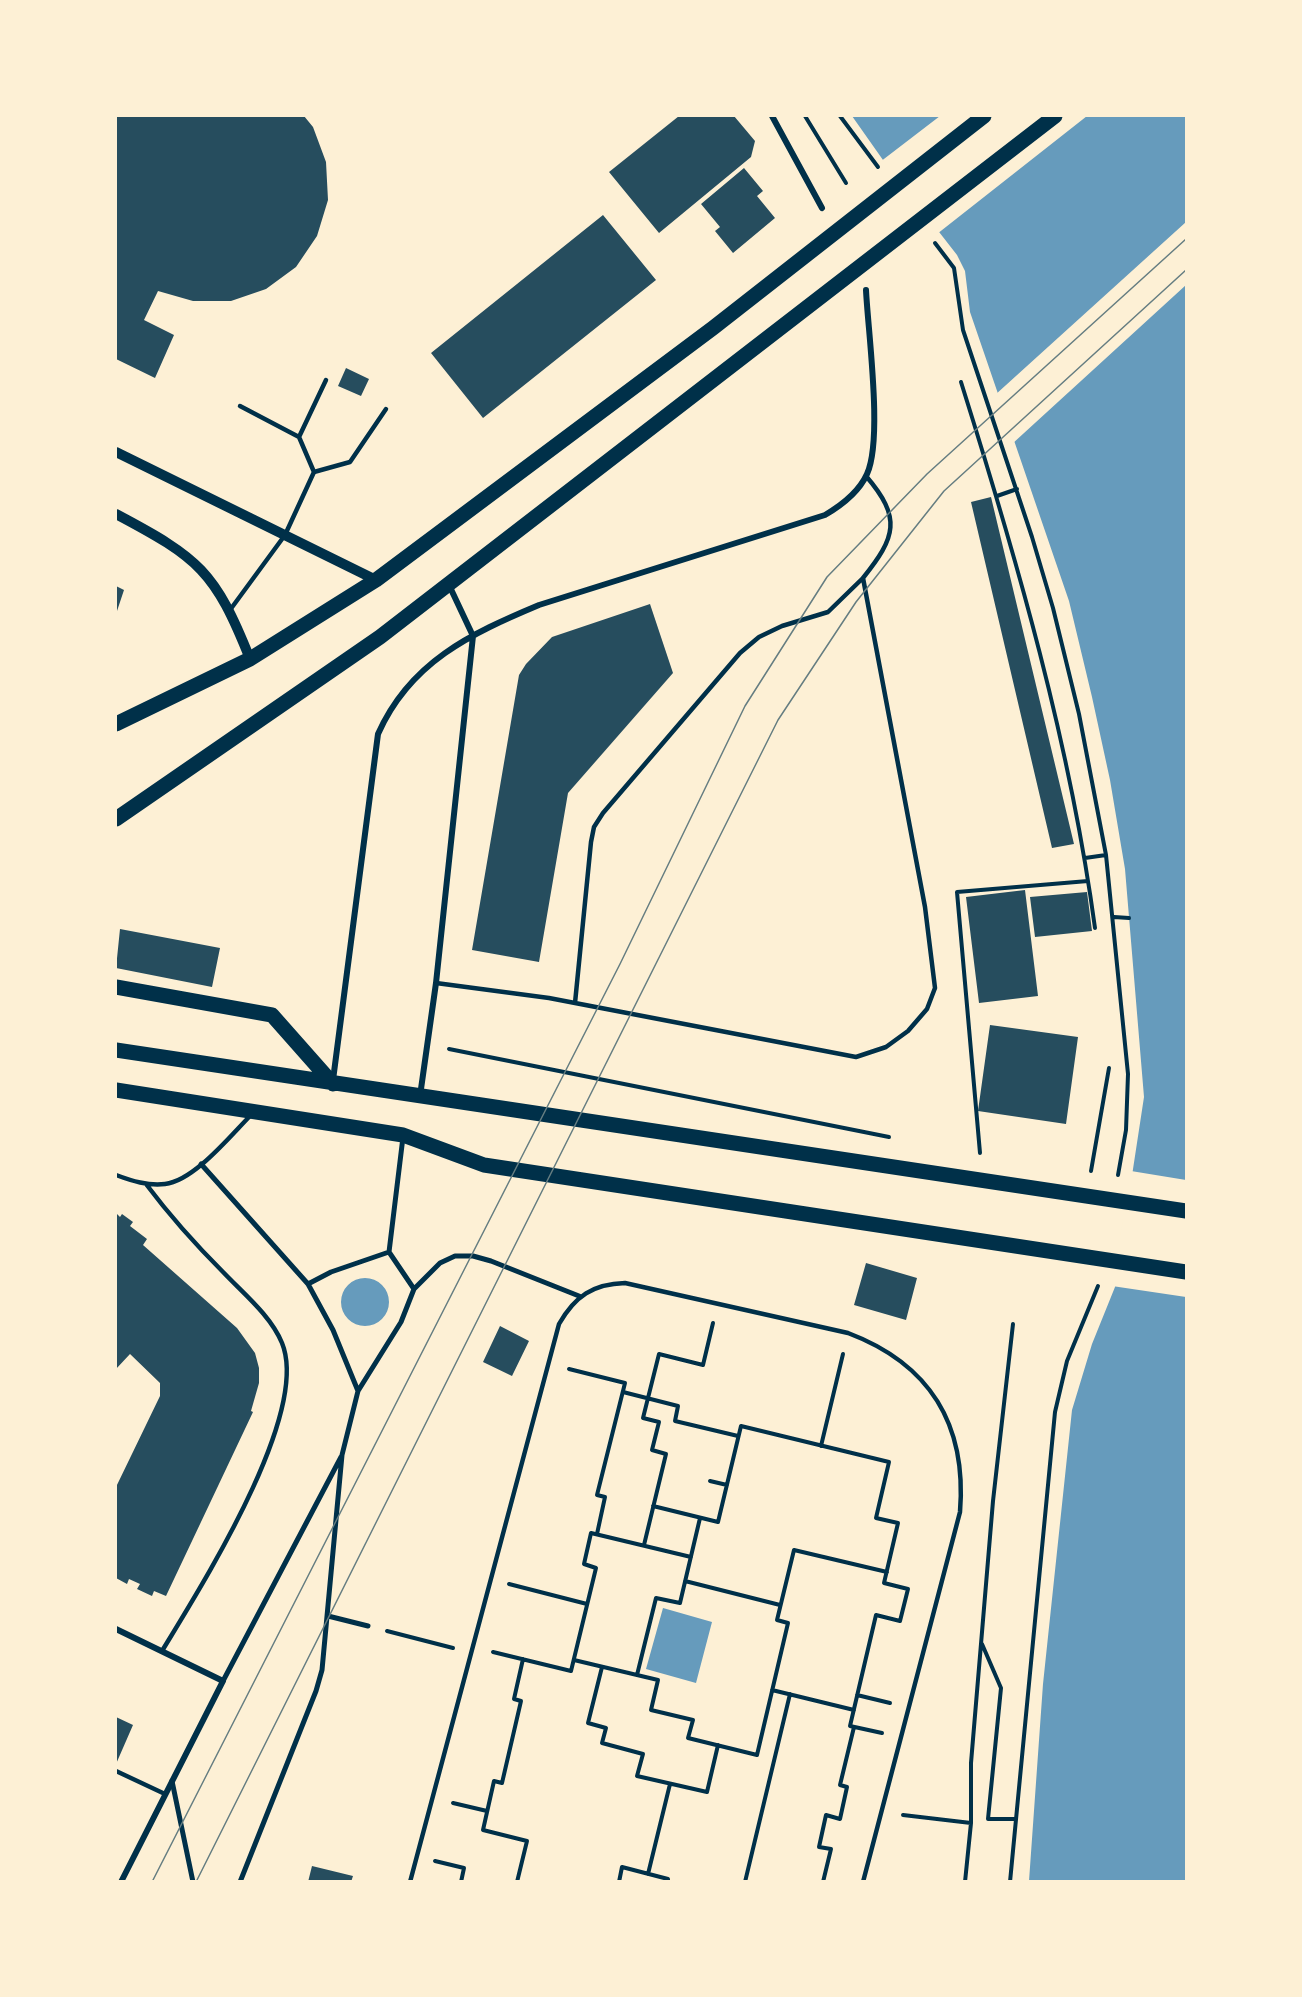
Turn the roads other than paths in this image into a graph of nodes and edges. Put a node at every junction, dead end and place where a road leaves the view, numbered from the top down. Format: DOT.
graph roads {
  1 [pos="772,116"];
  2 [pos="984,116"];
  3 [pos="1055,116"];
  4 [pos="822,208"];
  5 [pos="866,290"];
  6 [pos="326,380"];
  7 [pos="240,406"];
  8 [pos="387,409"];
  9 [pos="299,437"];
  10 [pos="116,452"];
  11 [pos="314,472"];
  12 [pos="866,476"];
  13 [pos="116,514"];
  14 [pos="285,535"];
  15 [pos="863,578"];
  16 [pos="376,580"];
  17 [pos="449,585"];
  18 [pos="230,610"];
  19 [pos="473,636"];
  20 [pos="250,660"];
  21 [pos="116,724"];
  22 [pos="116,819"];
  23 [pos="436,983"];
  24 [pos="116,987"];
  25 [pos="575,1003"];
  26 [pos="116,1050"];
  27 [pos="333,1084"];
  28 [pos="116,1090"];
  29 [pos="420,1097"];
  30 [pos="254,1112"];
  31 [pos="404,1135"];
  32 [pos="201,1164"];
  33 [pos="116,1176"];
  34 [pos="146,1184"];
  35 [pos="1186,1211"];
  36 [pos="389,1252"];
  37 [pos="1186,1272"];
  38 [pos="308,1284"];
  39 [pos="414,1289"];
  40 [pos="579,1296"];
  41 [pos="358,1391"];
  42 [pos="342,1455"];
  43 [pos="328,1616"];
  44 [pos="368,1626"];
  45 [pos="116,1629"];
  46 [pos="162,1651"];
  47 [pos="223,1681"];
  48 [pos="116,1771"];
  49 [pos="172,1781"];
  50 [pos="165,1794"];
  51 [pos="116,1876"];
  52 [pos="122,1880"];
  53 [pos="193,1881"];
  54 [pos="240,1881"];
  55 [pos="410,1881"];
  56 [pos="863,1881"];
  1 -- 4 [label="street"];
  2 -- 16 [label="main road"];
  3 -- 17 [label="main road"];
  5 -- 12 [label="street"];
  6 -- 9 [label="lane"];
  7 -- 9 [label="lane"];
  8 -- 11 [label="lane"];
  9 -- 11 [label="lane"];
  10 -- 14 [label="street"];
  11 -- 14 [label="lane"];
  12 -- 15 [label="lane"];
  12 -- 19 [label="street"];
  13 -- 18 [label="street"];
  14 -- 16 [label="street"];
  14 -- 18 [label="lane"];
  15 -- 25 [label="lane"];
  15 -- 25 [label="lane"];
  16 -- 20 [label="main road"];
  17 -- 19 [label="street"];
  17 -- 22 [label="main road"];
  18 -- 20 [label="street"];
  19 -- 23 [label="street"];
  19 -- 27 [label="street"];
  20 -- 21 [label="main road"];
  23 -- 25 [label="lane"];
  23 -- 29 [label="street"];
  24 -- 27 [label="main road"];
  26 -- 27 [label="main road"];
  27 -- 29 [label="main road"];
  28 -- 30 [label="main road"];
  29 -- 35 [label="main road"];
  30 -- 31 [label="main road"];
  30 -- 32 [label="lane"];
  31 -- 36 [label="street"];
  31 -- 37 [label="main road"];
  32 -- 34 [label="lane"];
  32 -- 38 [label="street"];
  33 -- 34 [label="lane"];
  34 -- 46 [label="lane"];
  36 -- 38 [label="street"];
  36 -- 39 [label="street"];
  38 -- 41 [label="street"];
  39 -- 40 [label="street"];
  39 -- 41 [label="street"];
  40 -- 55 [label="lane"];
  40 -- 56 [label="lane"];
  41 -- 42 [label="street"];
  42 -- 43 [label="street"];
  42 -- 47 [label="street"];
  43 -- 44 [label="street"];
  43 -- 54 [label="street"];
  45 -- 46 [label="street"];
  46 -- 47 [label="street"];
  47 -- 49 [label="street"];
  48 -- 50 [label="lane"];
  49 -- 50 [label="street"];
  49 -- 53 [label="street"];
  50 -- 52 [label="street"];
  51 -- 52 [label="lane"];
}
